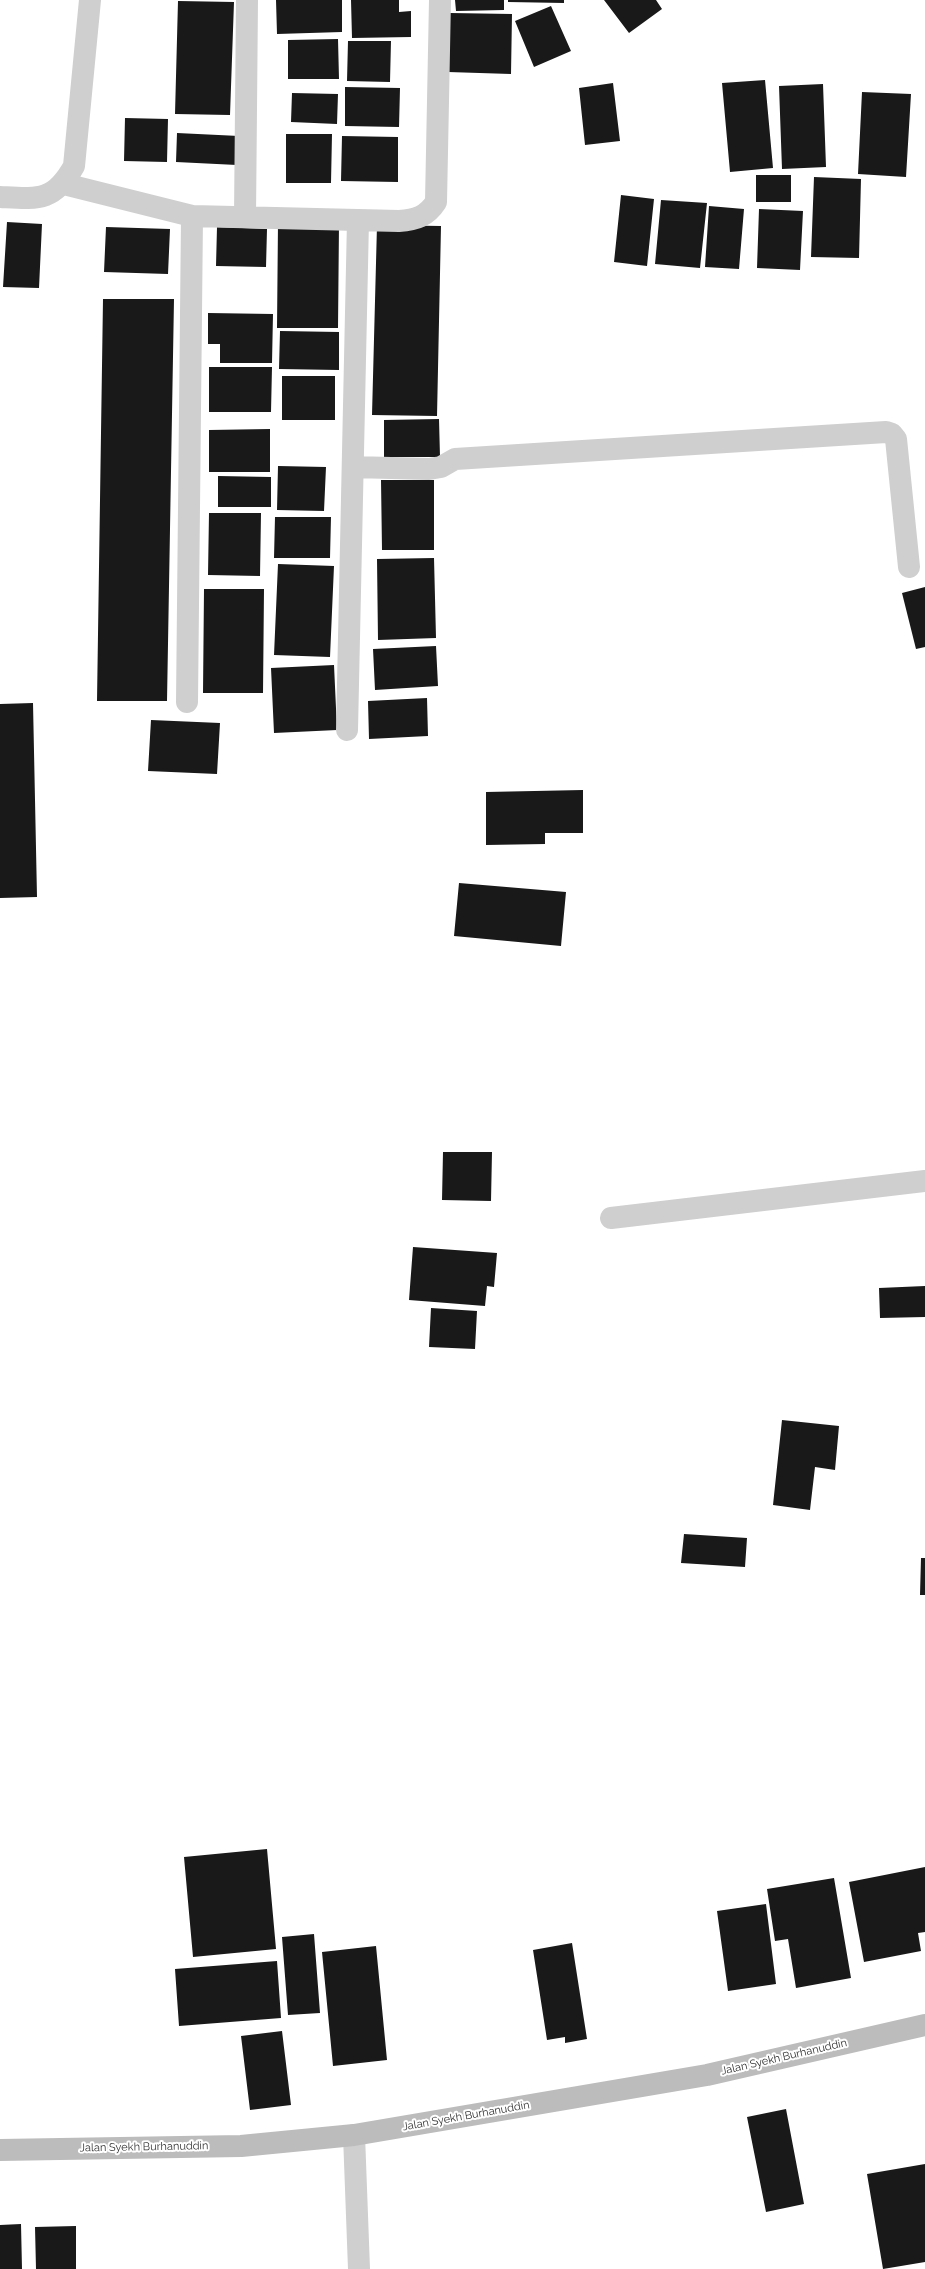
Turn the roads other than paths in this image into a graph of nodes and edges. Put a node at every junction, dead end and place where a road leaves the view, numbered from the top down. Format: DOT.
graph roads {
  1 [pos="90,0"];
  2 [pos="247,0"];
  3 [pos="440,0"];
  4 [pos="64,184"];
  5 [pos="0,197"];
  6 [pos="192,216"];
  7 [pos="245,217"];
  8 [pos="358,220"];
  9 [pos="353,467"];
  10 [pos="909,567"];
  11 [pos="187,702"];
  12 [pos="348,730"];
  13 [pos="925,1181"];
  14 [pos="611,1218"];
  15 [pos="925,2025"];
  16 [pos="354,2135"];
  17 [pos="0,2150"];
  18 [pos="359,2269"];
  1 -- 4 [label="street"];
  2 -- 7 [label="street"];
  3 -- 8 [label="street"];
  4 -- 5 [label="street"];
  4 -- 6 [label="street"];
  6 -- 7 [label="street"];
  6 -- 11 [label="street"];
  7 -- 8 [label="street"];
  8 -- 9 [label="street"];
  9 -- 10 [label="street"];
  9 -- 12 [label="street"];
  13 -- 14 [label="street"];
  15 -- 16 [label="main road, Jalan Syekh Burhanuddin"];
  16 -- 17 [label="main road, Jalan Syekh Burhanuddin"];
  16 -- 18 [label="street"];
}
